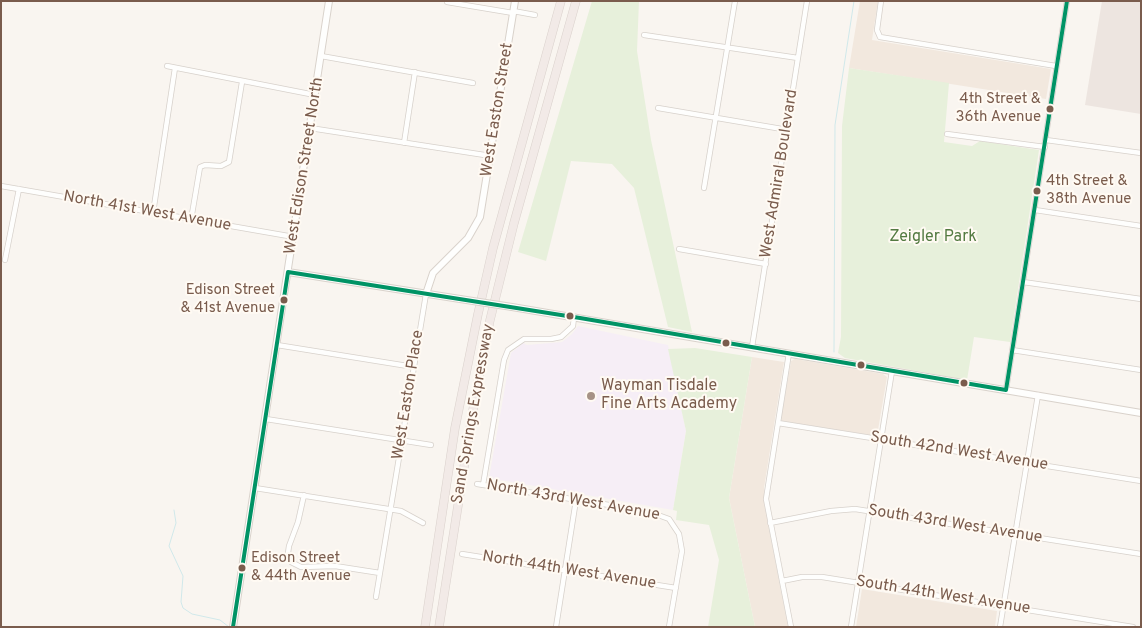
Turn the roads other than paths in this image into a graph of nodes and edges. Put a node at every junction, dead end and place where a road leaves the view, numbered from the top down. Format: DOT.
graph roads {
  1 [pos="329,1"];
  2 [pos="515,1"];
  3 [pos="561,1"];
  4 [pos="576,1"];
  5 [pos="735,1"];
  6 [pos="807,1"];
  7 [pos="881,1"];
  8 [pos="1059,1"];
  9 [pos="447,2"];
  10 [pos="1067,2"];
  11 [pos="513,12"];
  12 [pos="535,15"];
  13 [pos="644,35"];
  14 [pos="727,48"];
  15 [pos="321,56"];
  16 [pos="798,58"];
  17 [pos="167,66"];
  18 [pos="1056,66"];
  19 [pos="175,68"];
  20 [pos="415,72"];
  21 [pos="242,82"];
  22 [pos="473,83"];
  23 [pos="315,95"];
  24 [pos="658,108"];
  25 [pos="716,118"];
  26 [pos="310,128"];
  27 [pos="788,130"];
  28 [pos="947,134"];
  29 [pos="1046,140"];
  30 [pos="404,143"];
  31 [pos="1045,146"];
  32 [pos="1141,153"];
  33 [pos="491,156"];
  34 [pos="1,186"];
  35 [pos="704,188"];
  36 [pos="19,189"];
  37 [pos="482,210"];
  38 [pos="1035,210"];
  39 [pos="153,213"];
  40 [pos="191,220"];
  41 [pos="1141,226"];
  42 [pos="294,237"];
  43 [pos="678,249"];
  44 [pos="5,260"];
  45 [pos="766,264"];
  46 [pos="288,272"];
  47 [pos="1023,282"];
  48 [pos="426,294"];
  49 [pos="1141,298"];
  50 [pos="574,317"];
  51 [pos="277,345"];
  52 [pos="752,347"];
  53 [pos="1012,350"];
  54 [pos="789,353"];
  55 [pos="414,367"];
  56 [pos="1141,370"];
  57 [pos="892,371"];
  58 [pos="1006,390"];
  59 [pos="1038,395"];
  60 [pos="1141,413"];
  61 [pos="266,419"];
  62 [pos="778,423"];
  63 [pos="402,440"];
  64 [pos="881,440"];
  65 [pos="431,445"];
  66 [pos="1027,462"];
  67 [pos="1141,481"];
  68 [pos="476,484"];
  69 [pos="483,485"];
  70 [pos="255,488"];
  71 [pos="304,496"];
  72 [pos="576,500"];
  73 [pos="391,509"];
  74 [pos="870,512"];
  75 [pos="423,523"];
  76 [pos="770,523"];
  77 [pos="1015,535"];
  78 [pos="462,554"];
  79 [pos="1141,554"];
  80 [pos="565,570"];
  81 [pos="380,573"];
  82 [pos="782,581"];
  83 [pos="858,583"];
  84 [pos="676,588"];
  85 [pos="376,597"];
  86 [pos="1004,606"];
  87 [pos="233,627"];
  88 [pos="425,627"];
  89 [pos="439,627"];
  90 [pos="556,627"];
  91 [pos="669,627"];
  92 [pos="791,627"];
  93 [pos="851,627"];
  94 [pos="1000,627"];
  95 [pos="1133,627"];
  1 -- 15 [label="street, West Edison Street North"];
  2 -- 11 [label="street, West Easton Street"];
  3 -- 88 [label="highway, Sand Springs Expressway"];
  4 -- 89 [label="highway, Sand Springs Expressway"];
  5 -- 14 [label="street"];
  6 -- 16 [label="street, West Admiral Boulevard"];
  7 -- 18 [label="street"];
  8 -- 10 [label="street"];
  9 -- 11 [label="street"];
  10 -- 18 [label="street"];
  11 -- 12 [label="street"];
  11 -- 33 [label="street, West Easton Street"];
  13 -- 14 [label="street"];
  14 -- 16 [label="street"];
  14 -- 25 [label="street"];
  15 -- 20 [label="street"];
  15 -- 23 [label="street, West Edison Street North"];
  16 -- 27 [label="street, West Admiral Boulevard"];
  17 -- 19 [label="street"];
  18 -- 29 [label="street"];
  19 -- 21 [label="street"];
  19 -- 39 [label="street"];
  20 -- 22 [label="street"];
  20 -- 30 [label="street"];
  21 -- 23 [label="street"];
  21 -- 40 [label="street"];
  23 -- 26 [label="street, West Edison Street North"];
  24 -- 25 [label="street"];
  25 -- 27 [label="street"];
  25 -- 35 [label="street"];
  26 -- 30 [label="street"];
  26 -- 42 [label="street, West Edison Street North"];
  27 -- 45 [label="street, West Admiral Boulevard"];
  28 -- 31 [label="street"];
  29 -- 31 [label="street"];
  29 -- 32 [label="street"];
  30 -- 33 [label="street"];
  31 -- 38 [label="street"];
  33 -- 37 [label="street, West Easton Street"];
  34 -- 36 [label="street, North 41st West Avenue"];
  36 -- 39 [label="street, North 41st West Avenue"];
  36 -- 44 [label="street"];
  37 -- 48 [label="street, West Easton Place"];
  38 -- 41 [label="street"];
  38 -- 47 [label="street"];
  39 -- 40 [label="street, North 41st West Avenue"];
  40 -- 42 [label="street, North 41st West Avenue"];
  42 -- 46 [label="street, West Edison Street North"];
  43 -- 45 [label="street"];
  45 -- 52 [label="street, West Admiral Boulevard"];
  46 -- 48 [label="street"];
  46 -- 51 [label="street, West Edison Street North"];
  47 -- 49 [label="street"];
  47 -- 53 [label="street"];
  48 -- 50 [label="street, bridge"];
  48 -- 55 [label="street, West Easton Place"];
  50 -- 52 [label="street"];
  50 -- 69 [label="street"];
  51 -- 55 [label="street"];
  51 -- 61 [label="street, West Edison Street North"];
  52 -- 54 [label="street"];
  53 -- 56 [label="street"];
  53 -- 58 [label="street"];
  54 -- 57 [label="street"];
  54 -- 62 [label="street"];
  55 -- 63 [label="street, West Easton Place"];
  57 -- 58 [label="street"];
  57 -- 64 [label="street"];
  58 -- 59 [label="street"];
  59 -- 60 [label="street"];
  59 -- 66 [label="street"];
  61 -- 63 [label="street"];
  61 -- 70 [label="street, West Edison Street North"];
  62 -- 64 [label="street, South 42nd West Avenue"];
  62 -- 76 [label="street"];
  63 -- 65 [label="street"];
  63 -- 73 [label="street, West Easton Place"];
  64 -- 66 [label="street, South 42nd West Avenue"];
  64 -- 74 [label="street"];
  66 -- 67 [label="street, South 42nd West Avenue"];
  66 -- 77 [label="street"];
  68 -- 69 [label="street, North 43rd West Avenue"];
  69 -- 72 [label="street, North 43rd West Avenue"];
  70 -- 71 [label="street"];
  70 -- 87 [label="street, West Edison Street North"];
  71 -- 73 [label="street"];
  71 -- 81 [label="street"];
  72 -- 80 [label="street"];
  72 -- 84 [label="street, North 43rd West Avenue"];
  73 -- 75 [label="street"];
  73 -- 81 [label="street, West Easton Place"];
  74 -- 76 [label="street, South 43rd West Avenue"];
  74 -- 77 [label="street, South 43rd West Avenue"];
  74 -- 83 [label="street"];
  76 -- 82 [label="street"];
  77 -- 79 [label="street, South 43rd West Avenue"];
  77 -- 86 [label="street"];
  78 -- 80 [label="street, North 44th West Avenue"];
  80 -- 84 [label="street, North 44th West Avenue"];
  80 -- 90 [label="street"];
  81 -- 85 [label="street, West Easton Place"];
  82 -- 83 [label="street, South 44th West Avenue"];
  82 -- 92 [label="street"];
  83 -- 86 [label="street, South 44th West Avenue"];
  83 -- 93 [label="street"];
  84 -- 91 [label="street"];
  86 -- 94 [label="street"];
  86 -- 95 [label="street, South 44th West Avenue"];
}
